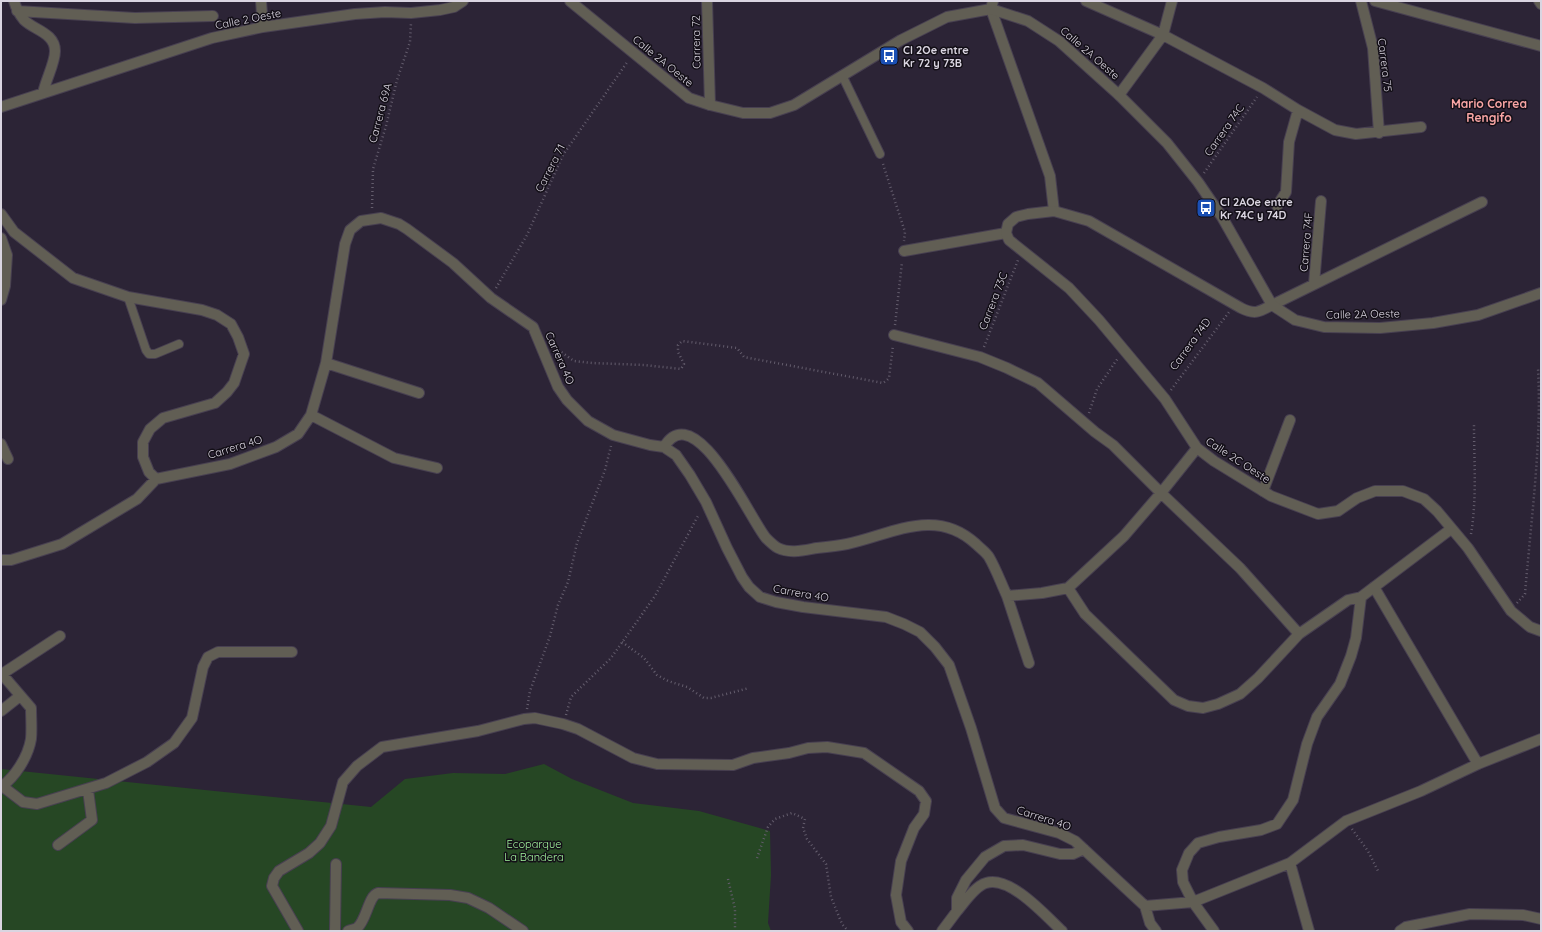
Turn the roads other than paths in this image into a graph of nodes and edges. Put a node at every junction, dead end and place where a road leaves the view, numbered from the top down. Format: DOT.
graph roads {
  1 [pos="261,1"];
  2 [pos="463,1"];
  3 [pos="570,1"];
  4 [pos="707,1"];
  5 [pos="1086,1"];
  6 [pos="1172,1"];
  7 [pos="1361,1"];
  8 [pos="1375,1"];
  9 [pos="1539,1"];
  10 [pos="1541,4"];
  11 [pos="992,5"];
  12 [pos="16,6"];
  13 [pos="214,16"];
  14 [pos="263,27"];
  15 [pos="1163,34"];
  16 [pos="1541,46"];
  17 [pos="842,75"];
  18 [pos="43,93"];
  19 [pos="1119,94"];
  20 [pos="710,106"];
  21 [pos="1,107"];
  22 [pos="1298,110"];
  23 [pos="1421,127"];
  24 [pos="1379,133"];
  25 [pos="880,154"];
  26 [pos="1321,201"];
  27 [pos="1482,202"];
  28 [pos="1277,206"];
  29 [pos="1054,211"];
  30 [pos="1,214"];
  31 [pos="14,232"];
  32 [pos="1006,233"];
  33 [pos="1,238"];
  34 [pos="904,251"];
  35 [pos="1314,284"];
  36 [pos="1541,294"];
  37 [pos="128,297"];
  38 [pos="1,300"];
  39 [pos="1272,305"];
  40 [pos="894,335"];
  41 [pos="179,344"];
  42 [pos="326,363"];
  43 [pos="419,393"];
  44 [pos="311,415"];
  45 [pos="1290,420"];
  46 [pos="1,444"];
  47 [pos="664,447"];
  48 [pos="1198,448"];
  49 [pos="8,459"];
  50 [pos="437,468"];
  51 [pos="156,479"];
  52 [pos="1263,491"];
  53 [pos="1161,493"];
  54 [pos="1451,529"];
  55 [pos="1,560"];
  56 [pos="1068,588"];
  57 [pos="1374,588"];
  58 [pos="1007,596"];
  59 [pos="1362,597"];
  60 [pos="1541,631"];
  61 [pos="1299,634"];
  62 [pos="60,636"];
  63 [pos="292,652"];
  64 [pos="1029,663"];
  65 [pos="1,674"];
  66 [pos="20,696"];
  67 [pos="1,711"];
  68 [pos="1541,739"];
  69 [pos="1478,764"];
  70 [pos="2,787"];
  71 [pos="88,790"];
  72 [pos="58,846"];
  73 [pos="1084,849"];
  74 [pos="1290,863"];
  75 [pos="336,864"];
  76 [pos="1193,902"];
  77 [pos="1145,906"];
  78 [pos="957,911"];
  79 [pos="1541,919"];
  80 [pos="298,931"];
  81 [pos="335,931"];
  82 [pos="348,931"];
  83 [pos="524,931"];
  84 [pos="908,931"];
  85 [pos="942,931"];
  86 [pos="1062,931"];
  87 [pos="1156,931"];
  88 [pos="1214,931"];
  89 [pos="1309,931"];
  90 [pos="1400,931"];
  1 -- 14 [label="street"];
  2 -- 14 [label="street, Calle 2 Oeste"];
  3 -- 20 [label="street, Calle 2A Oeste"];
  4 -- 20 [label="street, Carrera 72"];
  5 -- 15 [label="street"];
  6 -- 15 [label="street"];
  7 -- 24 [label="street, Carrera 75"];
  8 -- 16 [label="street"];
  9 -- 10 [label="street"];
  11 -- 17 [label="street, Calle 2A Oeste"];
  11 -- 19 [label="street, Calle 2A Oeste"];
  11 -- 29 [label="street"];
  12 -- 13 [label="street"];
  12 -- 18 [label="street"];
  14 -- 18 [label="street, Calle 2 Oeste"];
  15 -- 19 [label="street"];
  15 -- 22 [label="street"];
  17 -- 20 [label="street, Calle 2A Oeste"];
  17 -- 25 [label="lane"];
  18 -- 21 [label="street, Calle 2 Oeste"];
  19 -- 39 [label="street, Calle 2A Oeste"];
  22 -- 24 [label="street"];
  22 -- 28 [label="street"];
  23 -- 24 [label="street"];
  26 -- 35 [label="street, Carrera 74F"];
  27 -- 35 [label="street"];
  29 -- 32 [label="street"];
  29 -- 39 [label="street"];
  30 -- 31 [label="street"];
  31 -- 33 [label="street"];
  31 -- 37 [label="street"];
  32 -- 34 [label="street"];
  32 -- 48 [label="street, Calle 2C Oeste"];
  33 -- 38 [label="street"];
  35 -- 39 [label="street"];
  36 -- 39 [label="street, Calle 2A Oeste"];
  37 -- 41 [label="lane"];
  37 -- 51 [label="street"];
  40 -- 53 [label="street"];
  42 -- 43 [label="street"];
  42 -- 44 [label="street, Carrera 4O"];
  42 -- 47 [label="street, Carrera 4O"];
  44 -- 50 [label="street"];
  44 -- 51 [label="street, Carrera 4O"];
  45 -- 52 [label="street"];
  46 -- 49 [label="street"];
  47 -- 58 [label="street"];
  47 -- 73 [label="street, Carrera 4O"];
  48 -- 52 [label="street, Calle 2C Oeste"];
  48 -- 53 [label="street"];
  51 -- 55 [label="street"];
  52 -- 54 [label="street, Calle 2C Oeste"];
  53 -- 56 [label="street"];
  53 -- 61 [label="street"];
  54 -- 57 [label="street"];
  54 -- 60 [label="street, Calle 2C Oeste"];
  56 -- 58 [label="street"];
  56 -- 61 [label="street"];
  57 -- 59 [label="street"];
  57 -- 69 [label="street"];
  58 -- 64 [label="street"];
  59 -- 61 [label="street"];
  59 -- 76 [label="street"];
  62 -- 65 [label="street"];
  63 -- 71 [label="street"];
  65 -- 66 [label="street"];
  66 -- 67 [label="street"];
  66 -- 70 [label="street"];
  68 -- 69 [label="street"];
  69 -- 74 [label="street"];
  70 -- 71 [label="street"];
  71 -- 72 [label="street"];
  73 -- 77 [label="street, Carrera 4O"];
  73 -- 78 [label="street"];
  74 -- 76 [label="street"];
  74 -- 89 [label="street"];
  75 -- 81 [label="street"];
  76 -- 77 [label="street"];
  76 -- 88 [label="street"];
  77 -- 87 [label="street"];
  78 -- 85 [label="street"];
  78 -- 86 [label="street"];
  79 -- 90 [label="street"];
  80 -- 84 [label="street"];
  82 -- 83 [label="street"];
}
